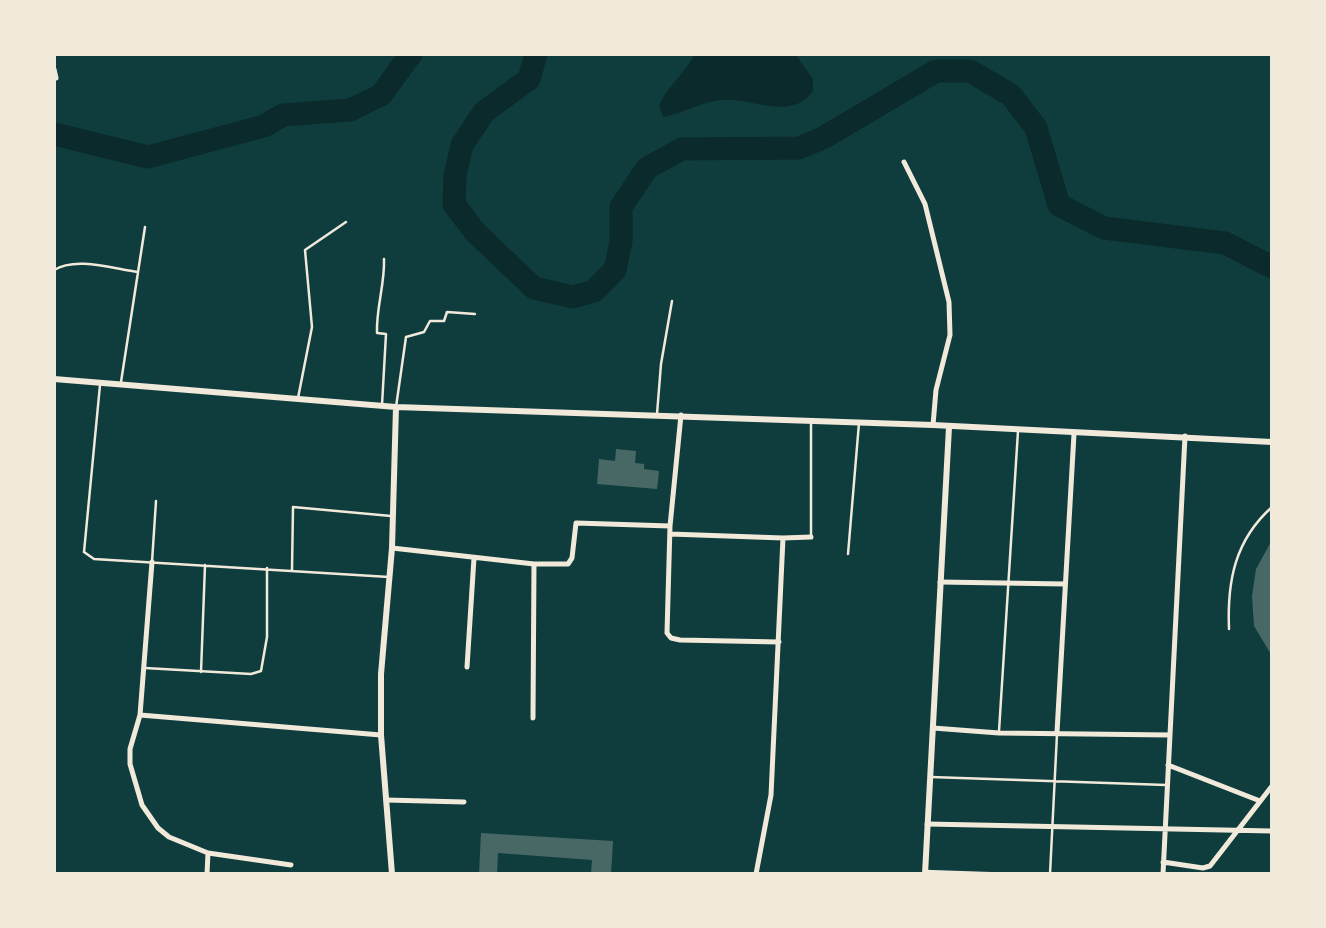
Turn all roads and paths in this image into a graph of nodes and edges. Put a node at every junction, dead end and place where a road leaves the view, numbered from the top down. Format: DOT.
graph roads {
  1 [pos="54,69"];
  2 [pos="56,78"];
  3 [pos="904,162"];
  4 [pos="346,222"];
  5 [pos="145,227"];
  6 [pos="384,259"];
  7 [pos="54,270"];
  8 [pos="138,272"];
  9 [pos="672,301"];
  10 [pos="475,314"];
  11 [pos="54,380"];
  12 [pos="100,382"];
  13 [pos="121,383"];
  14 [pos="298,398"];
  15 [pos="382,405"];
  16 [pos="396,407"];
  17 [pos="657,415"];
  18 [pos="681,415"];
  19 [pos="811,421"];
  20 [pos="859,423"];
  21 [pos="933,425"];
  22 [pos="949,427"];
  23 [pos="1018,431"];
  24 [pos="1074,434"];
  25 [pos="1185,436"];
  26 [pos="1272,442"];
  27 [pos="156,501"];
  28 [pos="1272,507"];
  29 [pos="394,516"];
  30 [pos="670,526"];
  31 [pos="670,534"];
  32 [pos="811,537"];
  33 [pos="783,538"];
  34 [pos="392,548"];
  35 [pos="848,554"];
  36 [pos="474,558"];
  37 [pos="152,562"];
  38 [pos="534,564"];
  39 [pos="205,565"];
  40 [pos="267,568"];
  41 [pos="292,569"];
  42 [pos="389,577"];
  43 [pos="940,582"];
  44 [pos="1008,583"];
  45 [pos="1065,584"];
  46 [pos="1229,629"];
  47 [pos="779,642"];
  48 [pos="467,667"];
  49 [pos="144,668"];
  50 [pos="201,672"];
  51 [pos="140,715"];
  52 [pos="533,718"];
  53 [pos="933,728"];
  54 [pos="1057,732"];
  55 [pos="999,733"];
  56 [pos="1170,735"];
  57 [pos="382,736"];
  58 [pos="1168,765"];
  59 [pos="930,776"];
  60 [pos="1054,781"];
  61 [pos="1166,786"];
  62 [pos="1272,786"];
  63 [pos="386,800"];
  64 [pos="1260,801"];
  65 [pos="464,802"];
  66 [pos="928,824"];
  67 [pos="1052,827"];
  68 [pos="1165,830"];
  69 [pos="1239,831"];
  70 [pos="1272,831"];
  71 [pos="208,853"];
  72 [pos="1163,862"];
  73 [pos="291,865"];
  74 [pos="925,873"];
  75 [pos="207,874"];
  76 [pos="392,874"];
  77 [pos="757,874"];
  78 [pos="1013,874"];
  79 [pos="1050,874"];
  80 [pos="1163,874"];
  1 -- 2 [label="street"];
  3 -- 21 [label="street"];
  4 -- 14 [label="lane"];
  5 -- 8 [label="lane"];
  6 -- 15 [label="lane"];
  7 -- 8 [label="lane"];
  8 -- 13 [label="lane"];
  9 -- 17 [label="lane"];
  10 -- 16 [label="lane"];
  11 -- 12 [label="street"];
  12 -- 13 [label="street"];
  12 -- 37 [label="lane"];
  13 -- 14 [label="street"];
  14 -- 15 [label="street"];
  15 -- 16 [label="street"];
  16 -- 17 [label="street"];
  16 -- 29 [label="street"];
  17 -- 18 [label="street"];
  18 -- 19 [label="street"];
  18 -- 30 [label="street"];
  19 -- 20 [label="street"];
  19 -- 32 [label="lane"];
  20 -- 21 [label="street"];
  20 -- 35 [label="lane"];
  21 -- 22 [label="street"];
  22 -- 23 [label="street"];
  22 -- 43 [label="street"];
  23 -- 24 [label="street"];
  23 -- 44 [label="lane"];
  24 -- 25 [label="street"];
  24 -- 45 [label="street"];
  25 -- 26 [label="street"];
  25 -- 56 [label="street"];
  27 -- 37 [label="lane"];
  28 -- 46 [label="lane"];
  29 -- 34 [label="street"];
  29 -- 41 [label="lane"];
  30 -- 31 [label="street"];
  30 -- 38 [label="street"];
  31 -- 33 [label="street"];
  31 -- 47 [label="street"];
  32 -- 33 [label="street"];
  33 -- 47 [label="street"];
  34 -- 36 [label="street"];
  34 -- 42 [label="street"];
  36 -- 38 [label="street"];
  36 -- 48 [label="street"];
  37 -- 39 [label="lane"];
  37 -- 49 [label="street"];
  38 -- 52 [label="street"];
  39 -- 40 [label="lane"];
  39 -- 50 [label="lane"];
  40 -- 41 [label="lane"];
  40 -- 50 [label="lane"];
  41 -- 42 [label="lane"];
  42 -- 57 [label="street"];
  43 -- 44 [label="street"];
  43 -- 53 [label="street"];
  44 -- 45 [label="street"];
  44 -- 55 [label="lane"];
  45 -- 54 [label="street"];
  47 -- 77 [label="street"];
  49 -- 50 [label="lane"];
  49 -- 51 [label="street"];
  51 -- 57 [label="street"];
  51 -- 71 [label="street"];
  53 -- 55 [label="street"];
  53 -- 59 [label="street"];
  54 -- 55 [label="street"];
  54 -- 56 [label="street"];
  54 -- 60 [label="lane"];
  56 -- 58 [label="street"];
  57 -- 63 [label="street"];
  58 -- 61 [label="street"];
  58 -- 64 [label="street"];
  59 -- 60 [label="lane"];
  59 -- 66 [label="street"];
  60 -- 61 [label="lane"];
  60 -- 67 [label="lane"];
  61 -- 68 [label="street"];
  62 -- 64 [label="street"];
  63 -- 65 [label="street"];
  63 -- 76 [label="street"];
  64 -- 69 [label="street"];
  66 -- 67 [label="street"];
  66 -- 74 [label="street"];
  67 -- 68 [label="street"];
  67 -- 79 [label="lane"];
  68 -- 69 [label="street"];
  68 -- 72 [label="street"];
  69 -- 70 [label="street"];
  69 -- 72 [label="street"];
  71 -- 73 [label="street"];
  71 -- 75 [label="street"];
  72 -- 80 [label="street"];
  74 -- 78 [label="lane"];
}
